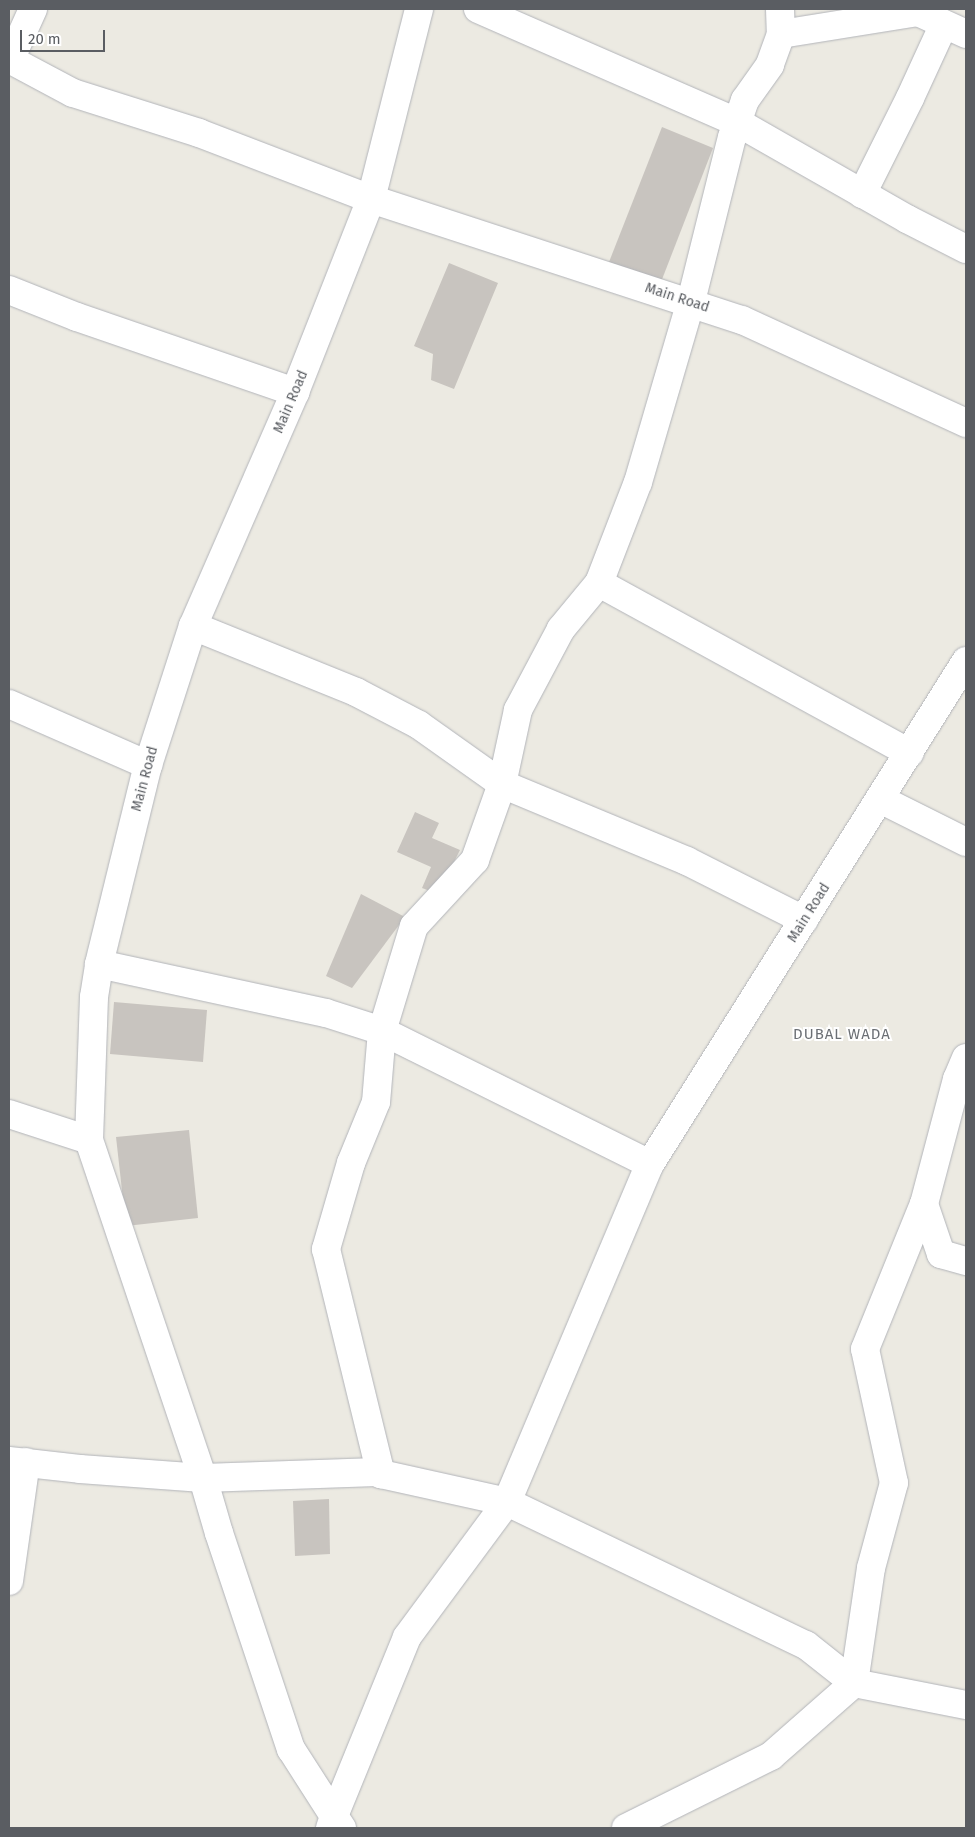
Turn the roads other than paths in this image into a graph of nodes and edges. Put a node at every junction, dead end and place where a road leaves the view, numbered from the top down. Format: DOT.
graph roads {
  1 [pos="33,9"];
  2 [pos="419,9"];
  3 [pos="478,9"];
  4 [pos="894,12"];
  5 [pos="780,21"];
  6 [pos="955,29"];
  7 [pos="9,59"];
  8 [pos="737,122"];
  9 [pos="862,194"];
  10 [pos="371,199"];
  11 [pos="966,249"];
  12 [pos="9,290"];
  13 [pos="690,301"];
  14 [pos="295,392"];
  15 [pos="966,423"];
  16 [pos="599,583"];
  17 [pos="193,626"];
  18 [pos="966,661"];
  19 [pos="9,704"];
  20 [pos="909,753"];
  21 [pos="148,765"];
  22 [pos="502,784"];
  23 [pos="880,799"];
  24 [pos="966,842"];
  25 [pos="804,920"];
  26 [pos="100,964"];
  27 [pos="382,1031"];
  28 [pos="966,1058"];
  29 [pos="9,1114"];
  30 [pos="89,1140"];
  31 [pos="650,1164"];
  32 [pos="924,1204"];
  33 [pos="966,1261"];
  34 [pos="18,1461"];
  35 [pos="381,1474"];
  36 [pos="203,1478"];
  37 [pos="508,1502"];
  38 [pos="9,1581"];
  39 [pos="854,1683"];
  40 [pos="966,1706"];
  41 [pos="335,1824"];
  42 [pos="626,1828"];
  1 -- 7 [label="street"];
  2 -- 10 [label="street"];
  3 -- 8 [label="street"];
  4 -- 5 [label="street"];
  4 -- 6 [label="street"];
  5 -- 8 [label="street"];
  6 -- 9 [label="street"];
  7 -- 10 [label="street"];
  8 -- 9 [label="street"];
  8 -- 13 [label="street"];
  9 -- 11 [label="street"];
  10 -- 13 [label="street, Main Road"];
  10 -- 14 [label="street, Main Road"];
  12 -- 14 [label="street"];
  13 -- 15 [label="street, Main Road"];
  13 -- 16 [label="street"];
  14 -- 17 [label="street, Main Road"];
  16 -- 20 [label="street"];
  16 -- 22 [label="street"];
  17 -- 21 [label="street, Main Road"];
  17 -- 22 [label="street"];
  18 -- 20 [label="street, Main Road"];
  19 -- 21 [label="street"];
  20 -- 23 [label="street, Main Road"];
  21 -- 26 [label="street, Main Road"];
  22 -- 25 [label="street"];
  22 -- 27 [label="street"];
  23 -- 24 [label="street"];
  23 -- 25 [label="street, Main Road"];
  25 -- 31 [label="street, Main Road"];
  26 -- 27 [label="street"];
  26 -- 30 [label="street, Main Road"];
  27 -- 31 [label="street"];
  27 -- 35 [label="street"];
  28 -- 32 [label="street"];
  29 -- 30 [label="street"];
  30 -- 36 [label="street"];
  31 -- 37 [label="street, Main Road"];
  32 -- 33 [label="street"];
  32 -- 39 [label="street"];
  34 -- 36 [label="street"];
  34 -- 38 [label="street"];
  35 -- 36 [label="street"];
  35 -- 37 [label="street"];
  36 -- 41 [label="street"];
  37 -- 39 [label="street"];
  37 -- 41 [label="street, Main Road"];
  39 -- 40 [label="street"];
  39 -- 42 [label="street"];
}
